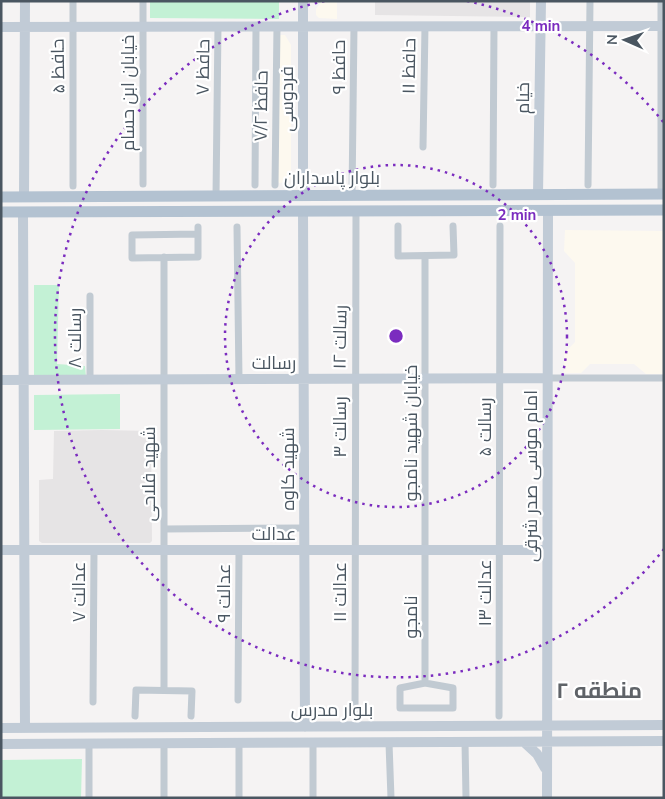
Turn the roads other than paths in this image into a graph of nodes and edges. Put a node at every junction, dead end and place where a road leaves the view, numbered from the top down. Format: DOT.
graph roads {
  1 [pos="24,1"];
  2 [pos="73,1"];
  3 [pos="143,1"];
  4 [pos="303,1"];
  5 [pos="540,1"];
  6 [pos="590,1"];
  7 [pos="661,1"];
  8 [pos="143,26"];
  9 [pos="218,26"];
  10 [pos="256,26"];
  11 [pos="277,26"];
  12 [pos="303,26"];
  13 [pos="354,26"];
  14 [pos="425,26"];
  15 [pos="494,26"];
  16 [pos="540,26"];
  17 [pos="590,26"];
  18 [pos="662,26"];
  19 [pos="1,27"];
  20 [pos="24,27"];
  21 [pos="72,27"];
  22 [pos="422,147"];
  23 [pos="143,184"];
  24 [pos="255,185"];
  25 [pos="275,185"];
  26 [pos="493,185"];
  27 [pos="588,185"];
  28 [pos="73,186"];
  29 [pos="538,194"];
  30 [pos="662,194"];
  31 [pos="216,196"];
  32 [pos="303,196"];
  33 [pos="352,196"];
  34 [pos="1,197"];
  35 [pos="24,197"];
  36 [pos="548,210"];
  37 [pos="664,210"];
  38 [pos="303,211"];
  39 [pos="356,211"];
  40 [pos="1,212"];
  41 [pos="24,212"];
  42 [pos="398,226"];
  43 [pos="453,226"];
  44 [pos="500,226"];
  45 [pos="238,227"];
  46 [pos="425,256"];
  47 [pos="164,257"];
  48 [pos="90,296"];
  49 [pos="499,378"];
  50 [pos="547,378"];
  51 [pos="664,378"];
  52 [pos="90,379"];
  53 [pos="164,379"];
  54 [pos="239,379"];
  55 [pos="304,379"];
  56 [pos="355,379"];
  57 [pos="426,379"];
  58 [pos="1,380"];
  59 [pos="24,380"];
  60 [pos="304,528"];
  61 [pos="164,529"];
  62 [pos="1,550"];
  63 [pos="24,550"];
  64 [pos="94,550"];
  65 [pos="164,550"];
  66 [pos="239,550"];
  67 [pos="304,550"];
  68 [pos="355,550"];
  69 [pos="426,550"];
  70 [pos="500,550"];
  71 [pos="547,550"];
  72 [pos="425,683"];
  73 [pos="164,690"];
  74 [pos="238,700"];
  75 [pos="93,702"];
  76 [pos="135,716"];
  77 [pos="191,716"];
  78 [pos="355,716"];
  79 [pos="499,716"];
  80 [pos="546,725"];
  81 [pos="664,725"];
  82 [pos="305,727"];
  83 [pos="1,728"];
  84 [pos="25,728"];
  85 [pos="664,741"];
  86 [pos="465,742"];
  87 [pos="524,742"];
  88 [pos="546,742"];
  89 [pos="239,743"];
  90 [pos="313,743"];
  91 [pos="390,743"];
  92 [pos="1,744"];
  93 [pos="89,744"];
  94 [pos="164,744"];
  95 [pos="546,771"];
  96 [pos="90,798"];
  97 [pos="164,798"];
  98 [pos="239,798"];
  99 [pos="314,798"];
  100 [pos="391,798"];
  101 [pos="466,798"];
  102 [pos="546,798"];
  1 -- 20 [label="street"];
  2 -- 21 [label="street, حافظ ۵"];
  3 -- 8 [label="street, خیابان ابن حسام"];
  4 -- 12 [label="street, فردوسی"];
  5 -- 16 [label="street, خیام"];
  6 -- 17 [label="street"];
  7 -- 18 [label="street"];
  8 -- 9 [label="street"];
  8 -- 21 [label="street"];
  8 -- 23 [label="street, خیابان ابن حسام"];
  9 -- 10 [label="street"];
  9 -- 31 [label="street, حافظ ۷"];
  10 -- 11 [label="street"];
  10 -- 24 [label="street"];
  11 -- 12 [label="street"];
  11 -- 25 [label="street, حافظ ۷/۲"];
  12 -- 13 [label="street"];
  12 -- 32 [label="street, فردوسی"];
  13 -- 14 [label="street"];
  13 -- 33 [label="street, حافظ ۹"];
  14 -- 15 [label="street"];
  14 -- 22 [label="street, حافظ ۱۱"];
  15 -- 16 [label="street"];
  15 -- 26 [label="street"];
  16 -- 17 [label="street"];
  16 -- 29 [label="street, خیام"];
  17 -- 18 [label="street"];
  17 -- 27 [label="street"];
  18 -- 30 [label="street"];
  19 -- 20 [label="street"];
  20 -- 21 [label="street"];
  20 -- 35 [label="street"];
  21 -- 28 [label="street, حافظ ۵"];
  29 -- 30 [label="main road, بلوار پاسداران"];
  29 -- 33 [label="main road, بلوار پاسداران"];
  31 -- 32 [label="main road, بلوار پاسداران"];
  31 -- 35 [label="main road, بلوار پاسداران"];
  32 -- 33 [label="main road, بلوار پاسداران"];
  34 -- 35 [label="main road, بلوار پاسداران"];
  36 -- 37 [label="main road, بلوار پاسداران"];
  36 -- 39 [label="main road, بلوار پاسداران"];
  36 -- 50 [label="street, امام موسی صدر شرقی"];
  38 -- 39 [label="main road, بلوار پاسداران"];
  38 -- 41 [label="main road, بلوار پاسداران"];
  38 -- 55 [label="street, شهید کاوه"];
  39 -- 56 [label="street, رسالت ۱۲"];
  40 -- 41 [label="main road, بلوار پاسداران"];
  41 -- 59 [label="street"];
  42 -- 46 [label="street"];
  43 -- 46 [label="street"];
  44 -- 49 [label="street, رسالت ۵"];
  45 -- 54 [label="street"];
  46 -- 57 [label="street, خیابان شهید نامجو"];
  47 -- 47 [label="street"];
  47 -- 53 [label="street, شهید فلاحی"];
  48 -- 52 [label="street, رسالت ۸"];
  49 -- 50 [label="street, رسالت"];
  49 -- 57 [label="street, رسالت"];
  49 -- 70 [label="street, رسالت ۵"];
  50 -- 51 [label="street"];
  50 -- 71 [label="street, امام موسی صدر شرقی"];
  52 -- 53 [label="street, رسالت"];
  52 -- 59 [label="street, رسالت"];
  53 -- 54 [label="street, رسالت"];
  53 -- 61 [label="street, شهید فلاحی"];
  54 -- 55 [label="street, رسالت"];
  55 -- 56 [label="street, رسالت"];
  55 -- 60 [label="street, شهید کاوه"];
  56 -- 57 [label="street, رسالت"];
  56 -- 68 [label="street, رسالت ۳"];
  57 -- 69 [label="street, خیابان شهید نامجو"];
  58 -- 59 [label="street, رسالت"];
  59 -- 63 [label="street"];
  60 -- 61 [label="street"];
  60 -- 67 [label="street, شهید کاوه"];
  61 -- 65 [label="street, شهید فلاحی"];
  62 -- 63 [label="street, عدالت"];
  63 -- 64 [label="street, عدالت"];
  63 -- 84 [label="street"];
  64 -- 65 [label="street, عدالت"];
  64 -- 75 [label="street, عدالت ۷"];
  65 -- 66 [label="street, عدالت"];
  65 -- 73 [label="street, شهید فلاحی"];
  66 -- 67 [label="street, عدالت"];
  66 -- 74 [label="street, عدالت ۹"];
  67 -- 68 [label="street, عدالت"];
  67 -- 82 [label="street, شهید کاوه"];
  68 -- 69 [label="street, عدالت"];
  68 -- 78 [label="street, عدالت ۱۱"];
  69 -- 70 [label="street, عدالت"];
  69 -- 72 [label="street, نامجو"];
  70 -- 71 [label="street, عدالت"];
  70 -- 79 [label="street, عدالت ۱۳"];
  71 -- 80 [label="street, امام موسی صدر شرقی"];
  72 -- 72 [label="street"];
  73 -- 76 [label="street"];
  73 -- 77 [label="street"];
  80 -- 81 [label="street, بلوار مدرس"];
  80 -- 82 [label="street, بلوار مدرس"];
  80 -- 88 [label="street, امام موسی صدر شرقی"];
  82 -- 84 [label="street, بلوار مدرس"];
  83 -- 84 [label="street, بلوار مدرس"];
  85 -- 88 [label="street, بلوار مدرس"];
  86 -- 87 [label="street, بلوار مدرس"];
  86 -- 91 [label="street, بلوار مدرس"];
  86 -- 101 [label="street"];
  87 -- 88 [label="street, بلوار مدرس"];
  87 -- 95 [label="street"];
  88 -- 95 [label="street, امام موسی صدر شرقی"];
  89 -- 90 [label="street, بلوار مدرس"];
  89 -- 94 [label="street, بلوار مدرس"];
  89 -- 98 [label="street"];
  90 -- 91 [label="street, بلوار مدرس"];
  90 -- 99 [label="street"];
  91 -- 100 [label="street"];
  92 -- 93 [label="street, بلوار مدرس"];
  93 -- 94 [label="street, بلوار مدرس"];
  93 -- 96 [label="street"];
  94 -- 97 [label="street"];
  95 -- 102 [label="street, امام موسی صدر شرقی"];
}
